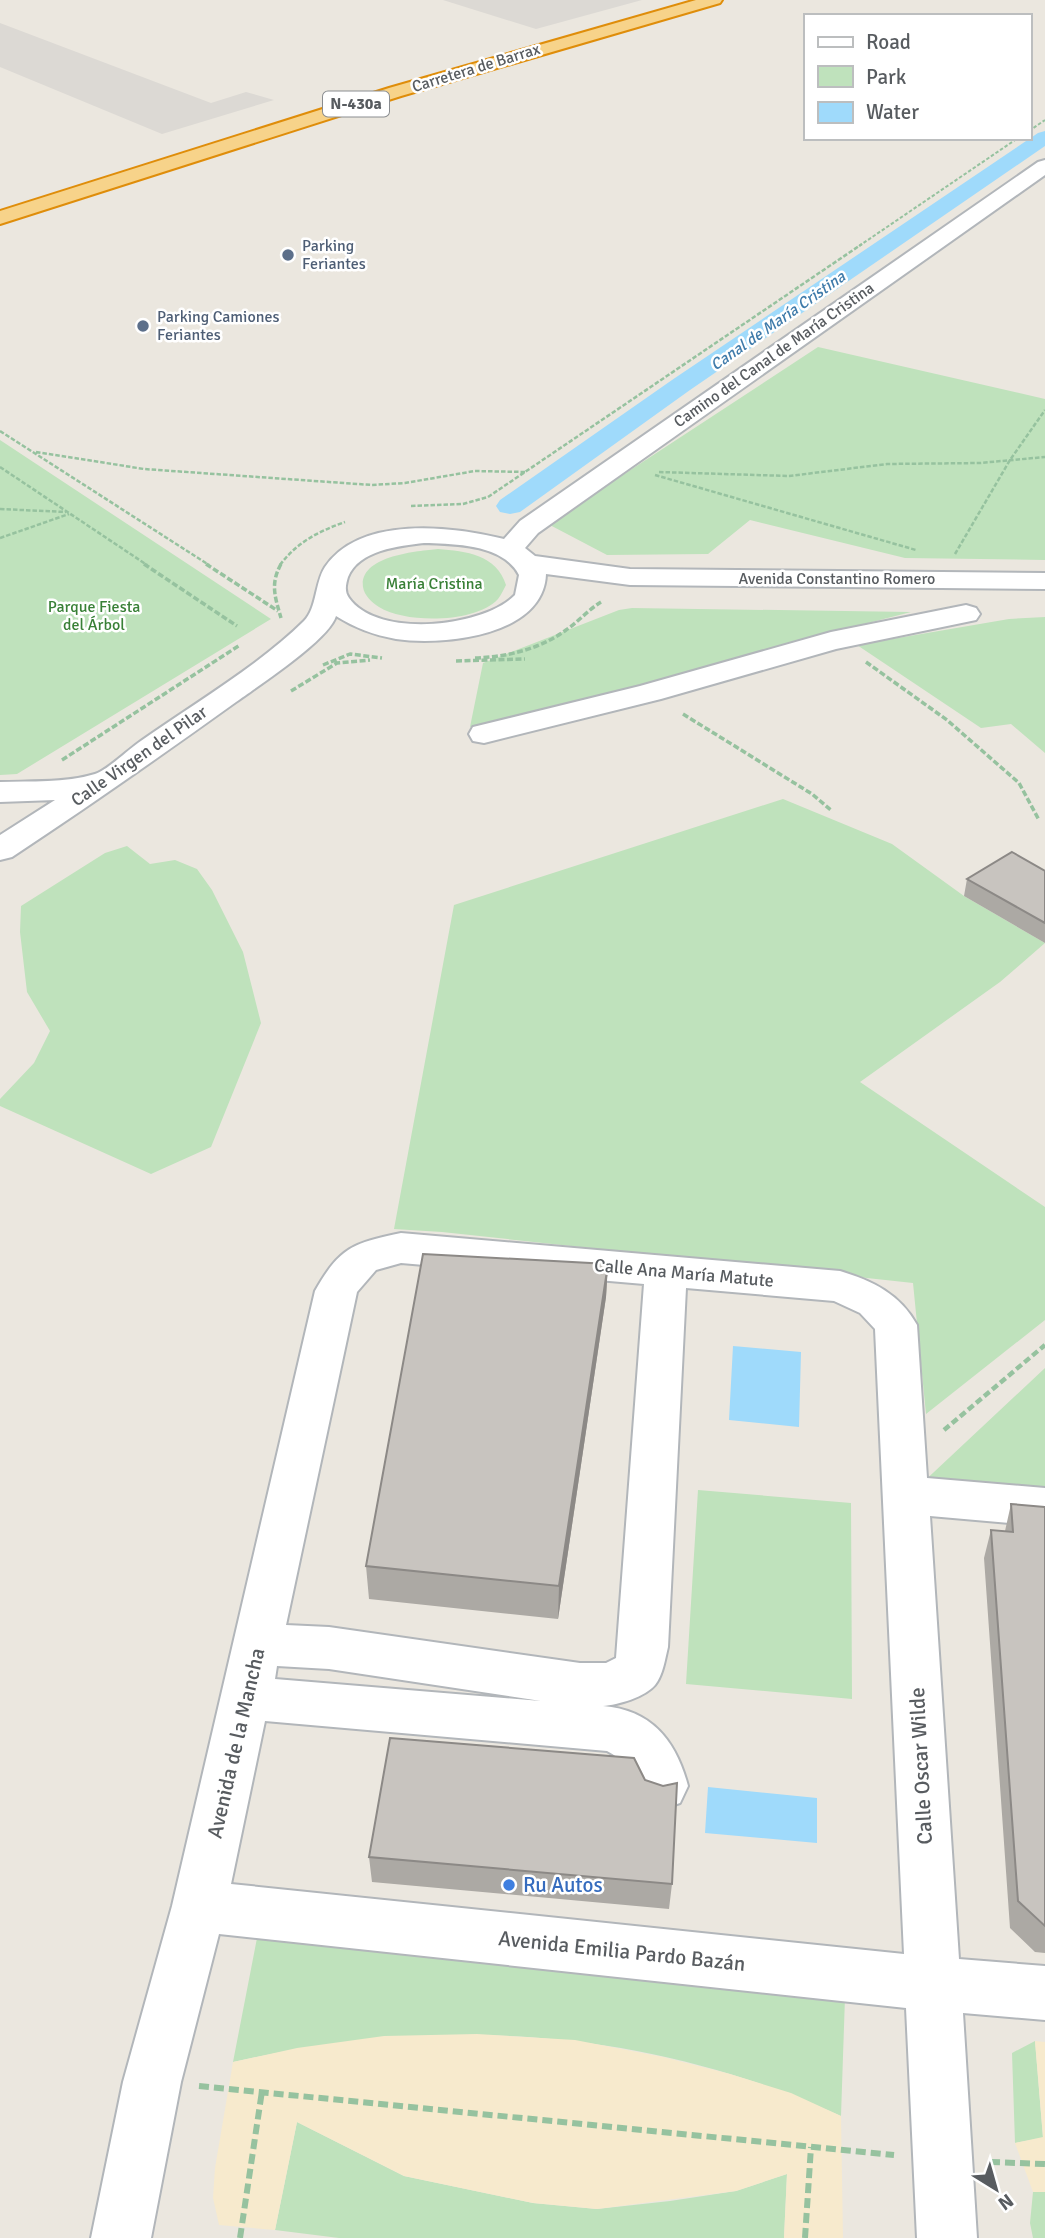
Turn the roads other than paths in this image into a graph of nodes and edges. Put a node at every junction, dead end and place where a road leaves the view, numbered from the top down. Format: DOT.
graph roads {
  1 [pos="714,0"];
  2 [pos="1045,166"];
  3 [pos="0,218"];
  4 [pos="516,556"];
  5 [pos="1045,581"];
  6 [pos="331,588"];
  7 [pos="621,588"];
  8 [pos="526,600"];
  9 [pos="966,614"];
  10 [pos="391,628"];
  11 [pos="276,659"];
  12 [pos="484,734"];
  13 [pos="107,780"];
  14 [pos="0,794"];
  15 [pos="4,847"];
  16 [pos="364,1256"];
  17 [pos="666,1271"];
  18 [pos="875,1302"];
  19 [pos="905,1480"];
  20 [pos="1045,1507"];
  21 [pos="258,1644"];
  22 [pos="246,1698"];
  23 [pos="662,1786"];
  24 [pos="199,1906"];
  25 [pos="934,1984"];
  26 [pos="1045,1993"];
  27 [pos="121,2238"];
  28 [pos="947,2238"];
  1 -- 3 [label="highway, Carretera de Barrax / N-430a"];
  2 -- 4 [label="street, Camino del Canal de María Cristina"];
  4 -- 6 [label="street, Avenida Constantino Romero"];
  4 -- 7 [label="street, Avenida Constantino Romero"];
  4 -- 8 [label="street"];
  5 -- 7 [label="street, Avenida Constantino Romero"];
  6 -- 10 [label="street"];
  6 -- 11 [label="street, Calle Virgen del Pilar"];
  7 -- 8 [label="street, Avenida Constantino Romero"];
  8 -- 10 [label="street, Avenida Constantino Romero"];
  9 -- 12 [label="street"];
  10 -- 11 [label="street, Calle Virgen del Pilar"];
  11 -- 13 [label="street, Calle Virgen del Pilar"];
  13 -- 14 [label="street"];
  13 -- 15 [label="street, Calle Virgen del Pilar"];
  14 -- 15 [label="street"];
  16 -- 17 [label="street, Calle Ana María Matute"];
  16 -- 21 [label="street, Avenida de la Mancha"];
  17 -- 18 [label="street, Calle Ana María Matute"];
  17 -- 21 [label="street"];
  18 -- 19 [label="street, Calle Oscar Wilde"];
  19 -- 20 [label="street"];
  19 -- 25 [label="street, Calle Oscar Wilde"];
  21 -- 22 [label="street, Avenida de la Mancha"];
  22 -- 23 [label="street"];
  22 -- 24 [label="street, Avenida de la Mancha"];
  24 -- 25 [label="street, Avenida Emilia Pardo Bazán"];
  24 -- 27 [label="street, Avenida de la Mancha"];
  25 -- 26 [label="street, Avenida Emilia Pardo Bazán"];
  25 -- 28 [label="street, Calle Oscar Wilde"];
}
